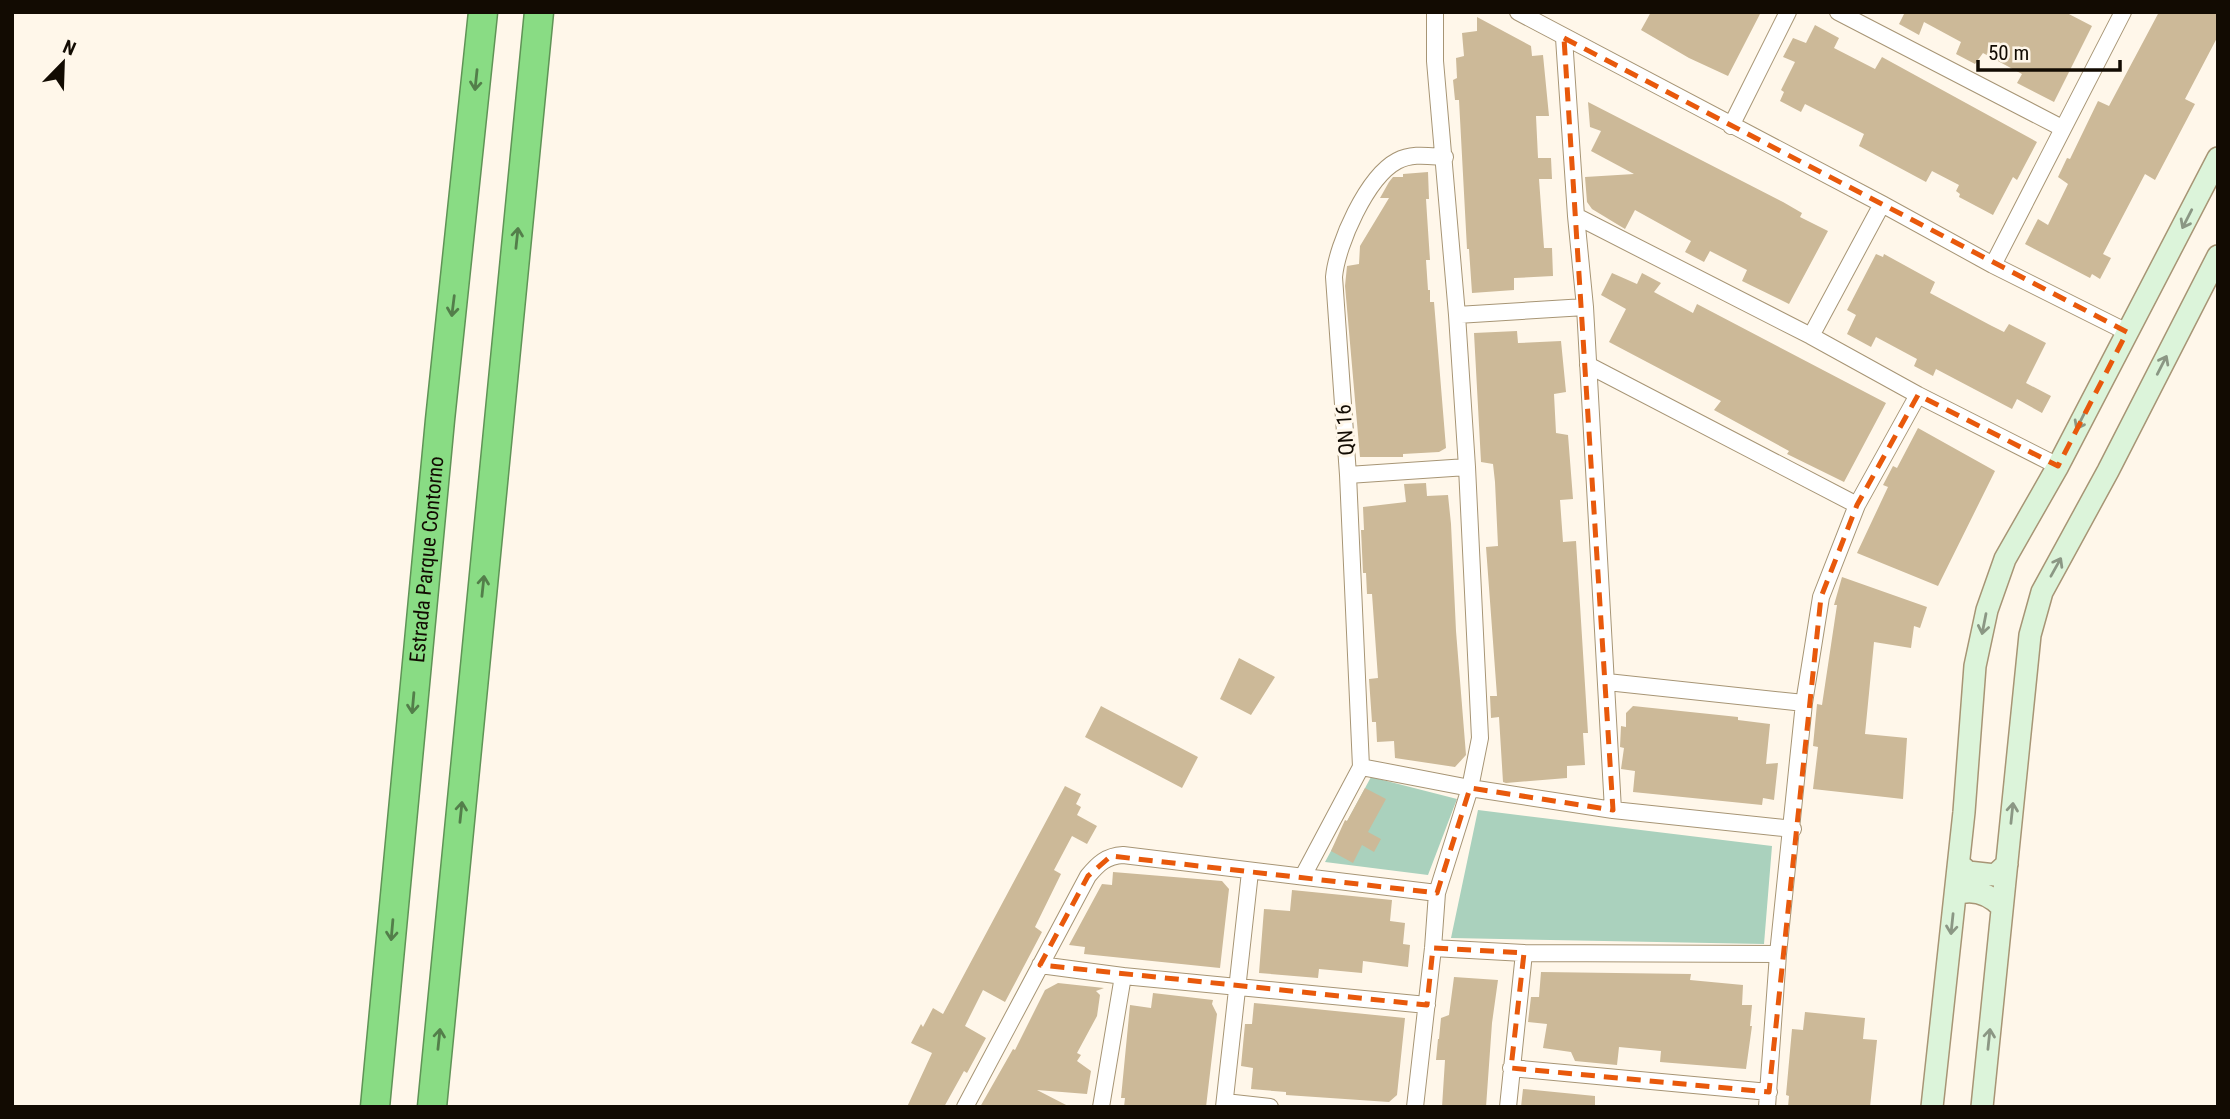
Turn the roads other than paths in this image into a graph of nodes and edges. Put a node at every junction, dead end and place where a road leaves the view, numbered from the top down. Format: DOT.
graph roads {
  1 [pos="483,12"];
  2 [pos="539,12"];
  3 [pos="1435,12"];
  4 [pos="1518,12"];
  5 [pos="1788,12"];
  6 [pos="1838,12"];
  7 [pos="2119,14"];
  8 [pos="1564,38"];
  9 [pos="1731,125"];
  10 [pos="2062,128"];
  11 [pos="1445,157"];
  12 [pos="2218,158"];
  13 [pos="1882,204"];
  14 [pos="1576,216"];
  15 [pos="2218,256"];
  16 [pos="1993,265"];
  17 [pos="1585,307"];
  18 [pos="1457,315"];
  19 [pos="2127,332"];
  20 [pos="1811,336"];
  21 [pos="1588,365"];
  22 [pos="1917,395"];
  23 [pos="2058,466"];
  24 [pos="1467,467"];
  25 [pos="1348,475"];
  26 [pos="1857,505"];
  27 [pos="1607,682"];
  28 [pos="1804,703"];
  29 [pos="1361,767"];
  30 [pos="1470,788"];
  31 [pos="1613,810"];
  32 [pos="1793,830"];
  33 [pos="1959,864"];
  34 [pos="2007,864"];
  35 [pos="1250,872"];
  36 [pos="1303,876"];
  37 [pos="1437,893"];
  38 [pos="1956,894"];
  39 [pos="2002,908"];
  40 [pos="1433,948"];
  41 [pos="1524,953"];
  42 [pos="1778,954"];
  43 [pos="1040,965"];
  44 [pos="1123,976"];
  45 [pos="1236,986"];
  46 [pos="1427,1005"];
  47 [pos="1511,1068"];
  48 [pos="1768,1099"];
  49 [pos="1099,1103"];
  50 [pos="1224,1104"];
  51 [pos="375,1107"];
  52 [pos="432,1107"];
  53 [pos="965,1107"];
  54 [pos="1270,1107"];
  55 [pos="1416,1107"];
  56 [pos="1507,1107"];
  57 [pos="1932,1107"];
  58 [pos="1982,1107"];
  1 -- 51 [label="highway, Estrada Parque Contorno, one-way"];
  52 -- 2 [label="highway, one-way"];
  3 -- 11 [label="street"];
  4 -- 8 [label="street"];
  5 -- 9 [label="street"];
  6 -- 10 [label="street"];
  7 -- 10 [label="street"];
  8 -- 9 [label="street"];
  8 -- 14 [label="street"];
  9 -- 13 [label="street"];
  10 -- 16 [label="street"];
  11 -- 18 [label="street"];
  11 -- 25 [label="street, QN 16"];
  12 -- 19 [label="main road, one-way"];
  13 -- 16 [label="street"];
  13 -- 20 [label="street"];
  14 -- 17 [label="street"];
  14 -- 20 [label="street"];
  34 -- 15 [label="main road, one-way"];
  16 -- 19 [label="street"];
  17 -- 18 [label="street"];
  17 -- 21 [label="street"];
  18 -- 24 [label="street"];
  19 -- 23 [label="main road, one-way"];
  20 -- 22 [label="street"];
  21 -- 26 [label="street"];
  21 -- 27 [label="street"];
  22 -- 23 [label="street"];
  22 -- 26 [label="street"];
  23 -- 33 [label="main road, one-way"];
  24 -- 25 [label="street"];
  24 -- 30 [label="street"];
  25 -- 29 [label="street, QN 16"];
  26 -- 28 [label="street"];
  27 -- 28 [label="street"];
  27 -- 31 [label="street"];
  28 -- 32 [label="street"];
  29 -- 30 [label="street"];
  29 -- 36 [label="street"];
  30 -- 31 [label="street"];
  30 -- 37 [label="street"];
  31 -- 32 [label="street"];
  32 -- 42 [label="street"];
  33 -- 34 [label="main road"];
  33 -- 38 [label="main road"];
  34 -- 39 [label="main road"];
  35 -- 36 [label="street"];
  35 -- 43 [label="street"];
  35 -- 45 [label="street"];
  36 -- 37 [label="street"];
  37 -- 40 [label="street"];
  38 -- 39 [label="main road"];
  38 -- 57 [label="main road, one-way"];
  58 -- 39 [label="main road, one-way"];
  40 -- 41 [label="street"];
  40 -- 46 [label="street"];
  41 -- 42 [label="street"];
  41 -- 47 [label="street"];
  42 -- 48 [label="street"];
  43 -- 44 [label="street"];
  43 -- 53 [label="street"];
  44 -- 45 [label="street"];
  44 -- 49 [label="street"];
  45 -- 46 [label="street"];
  45 -- 50 [label="street"];
  46 -- 55 [label="street"];
  47 -- 48 [label="street"];
  47 -- 56 [label="street"];
  50 -- 54 [label="street"];
}
